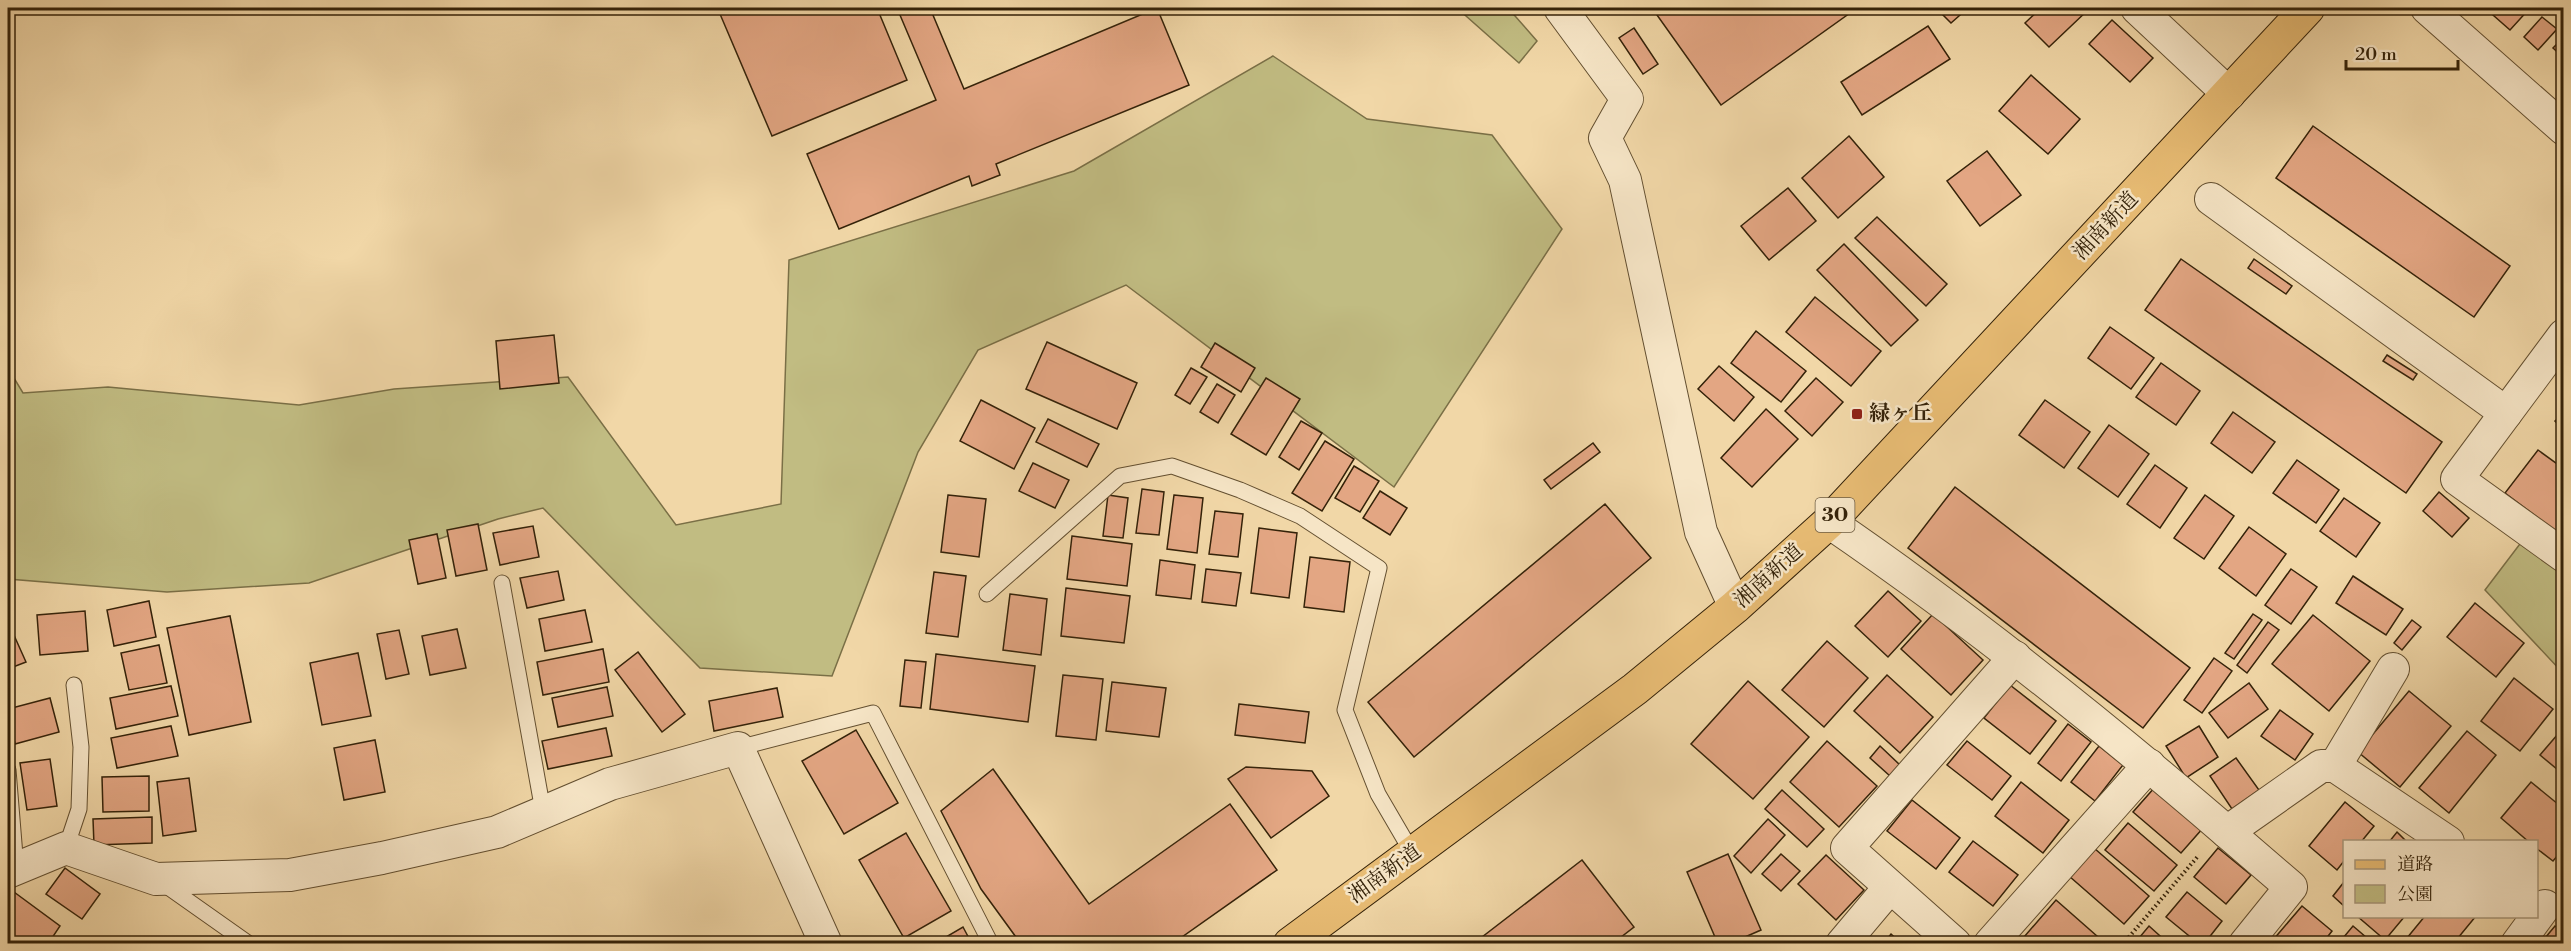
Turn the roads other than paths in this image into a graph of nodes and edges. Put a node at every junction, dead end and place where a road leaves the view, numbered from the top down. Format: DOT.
graph roads {
  1 [pos="1560,8"];
  2 [pos="2137,8"];
  3 [pos="2308,8"];
  4 [pos="2427,8"];
  5 [pos="2229,94"];
  6 [pos="2564,129"];
  7 [pos="2211,199"];
  8 [pos="2564,335"];
  9 [pos="2506,413"];
  10 [pos="1829,522"];
  11 [pos="2564,556"];
  12 [pos="502,583"];
  13 [pos="987,594"];
  14 [pos="1735,607"];
  15 [pos="2015,657"];
  16 [pos="2393,669"];
  17 [pos="74,685"];
  18 [pos="738,748"];
  19 [pos="2149,765"];
  20 [pos="2335,766"];
  21 [pos="8,770"];
  22 [pos="543,811"];
  23 [pos="2227,832"];
  24 [pos="2445,840"];
  25 [pos="66,848"];
  26 [pos="1413,854"];
  27 [pos="12,870"];
  28 [pos="156,879"];
  29 [pos="1890,887"];
  30 [pos="2548,907"];
  31 [pos="249,944"];
  32 [pos="826,944"];
  33 [pos="991,944"];
  34 [pos="1290,944"];
  35 [pos="1842,944"];
  36 [pos="1955,944"];
  37 [pos="1990,944"];
  38 [pos="2245,944"];
  39 [pos="2517,944"];
  1 -- 14 [label="street"];
  2 -- 5 [label="street"];
  3 -- 5 [label="main road, 湘南新道 / 30"];
  4 -- 6 [label="street"];
  5 -- 10 [label="main road, 湘南新道 / 30"];
  7 -- 9 [label="street"];
  8 -- 9 [label="street"];
  9 -- 11 [label="street"];
  10 -- 14 [label="main road, 湘南新道 / 30"];
  10 -- 15 [label="street"];
  12 -- 22 [label="lane"];
  13 -- 26 [label="lane"];
  14 -- 26 [label="main road, 湘南新道 / 30"];
  15 -- 19 [label="street"];
  15 -- 29 [label="street"];
  16 -- 20 [label="street"];
  17 -- 25 [label="lane"];
  18 -- 22 [label="street"];
  18 -- 32 [label="street"];
  18 -- 33 [label="lane"];
  19 -- 23 [label="street"];
  19 -- 37 [label="street"];
  20 -- 23 [label="street"];
  20 -- 24 [label="street"];
  21 -- 27 [label="lane"];
  22 -- 28 [label="street"];
  23 -- 38 [label="street"];
  25 -- 27 [label="street"];
  25 -- 28 [label="street"];
  26 -- 34 [label="main road, 湘南新道 / 30"];
  28 -- 31 [label="lane"];
  29 -- 35 [label="street"];
  29 -- 36 [label="street"];
  30 -- 39 [label="street"];
}
